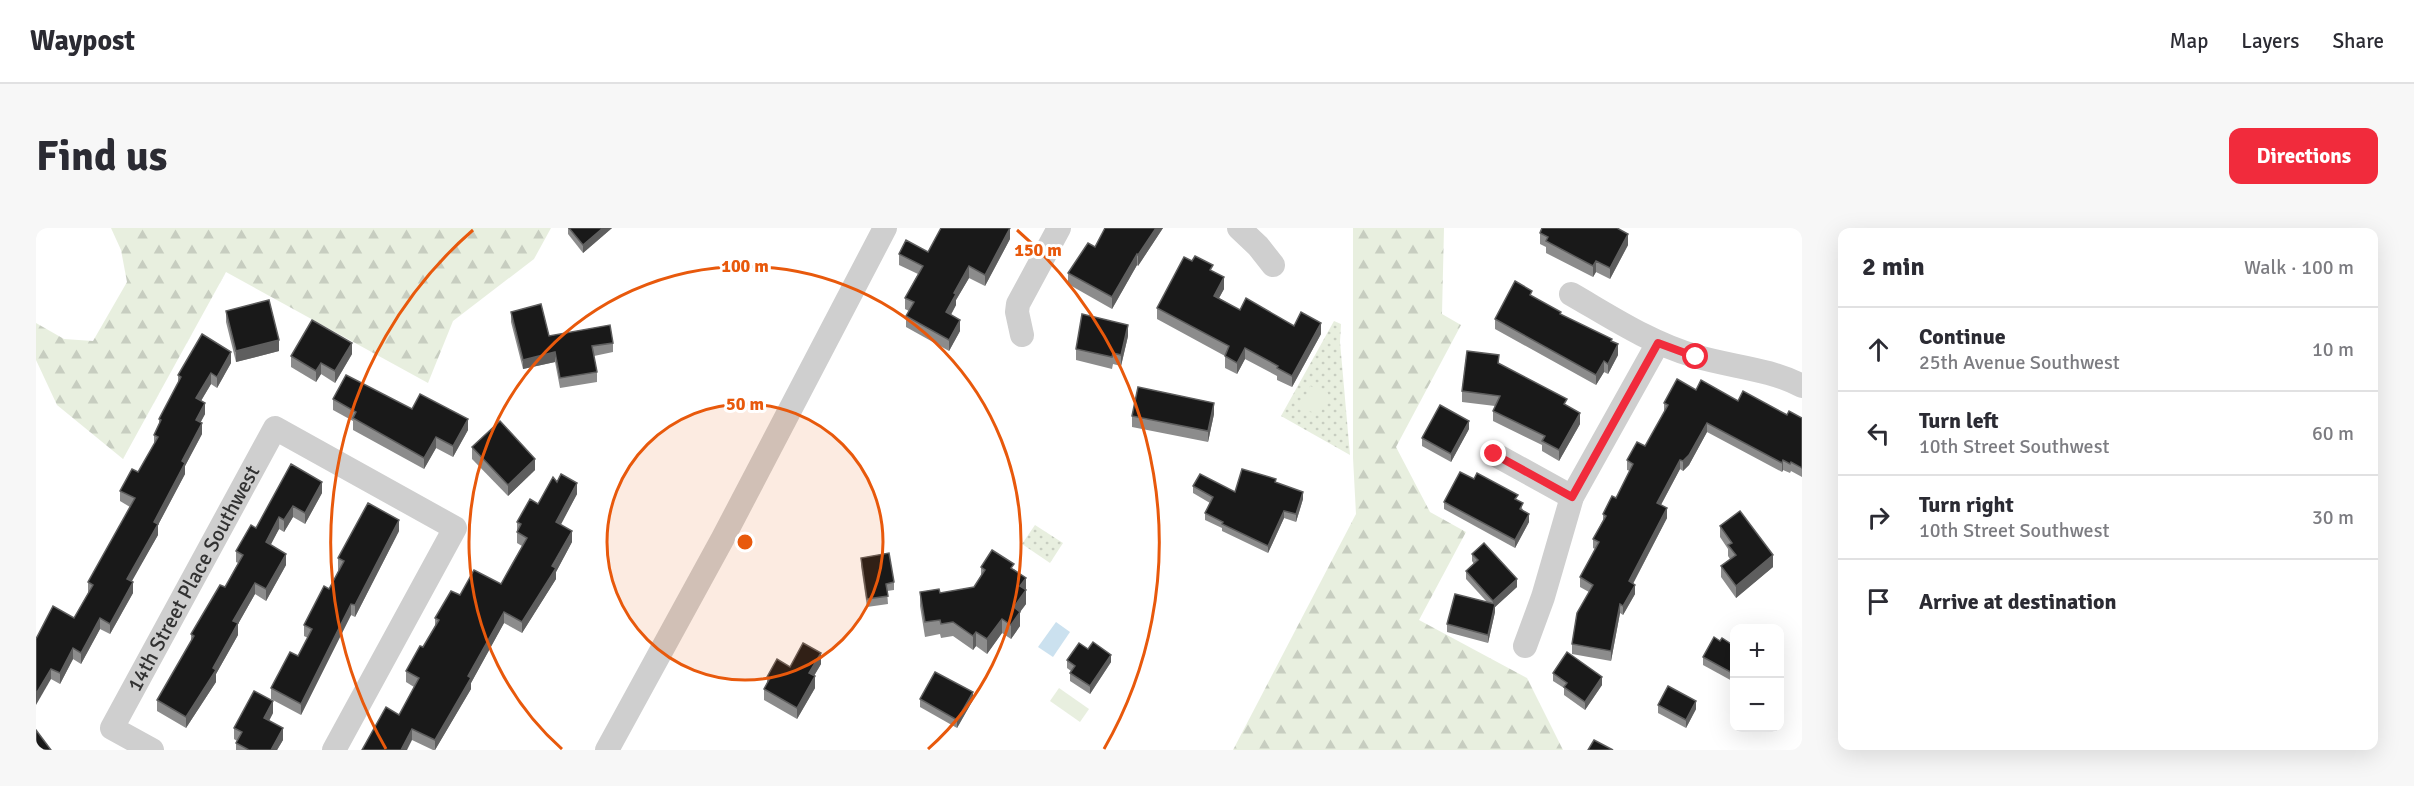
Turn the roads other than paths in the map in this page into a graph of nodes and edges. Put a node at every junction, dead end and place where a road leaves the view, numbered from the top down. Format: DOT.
graph roads {
  1 [pos="885,228"];
  2 [pos="1059,228"];
  3 [pos="1239,228"];
  4 [pos="1273,265"];
  5 [pos="1571,294"];
  6 [pos="1022,335"];
  7 [pos="1658,343"];
  8 [pos="1802,386"];
  9 [pos="1494,454"];
  10 [pos="1572,497"];
  11 [pos="1525,646"];
  12 [pos="152,750"];
  13 [pos="334,750"];
  14 [pos="607,750"];
  1 -- 14 [label="street"];
  2 -- 6 [label="street"];
  3 -- 4 [label="street"];
  5 -- 7 [label="street"];
  7 -- 8 [label="street"];
  7 -- 10 [label="street"];
  9 -- 10 [label="street"];
  10 -- 11 [label="street"];
  12 -- 13 [label="street, 14th Street Place Southwest"];
}
